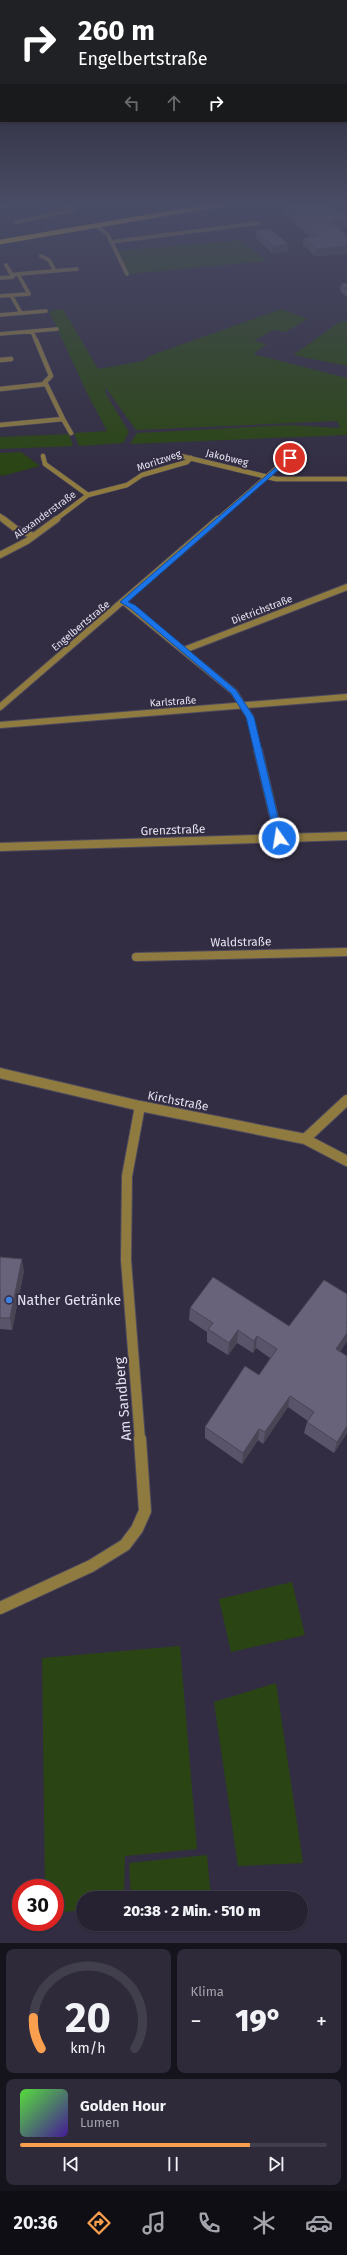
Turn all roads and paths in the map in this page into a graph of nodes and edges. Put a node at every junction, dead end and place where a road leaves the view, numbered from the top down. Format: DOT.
graph roads {
  1 [pos="28,293"];
  2 [pos="11,295"];
  3 [pos="0,296"];
  4 [pos="46,310"];
  5 [pos="21,313"];
  6 [pos="0,315"];
  7 [pos="57,329"];
  8 [pos="32,331"];
  9 [pos="0,334"];
  10 [pos="11,359"];
  11 [pos="0,360"];
  12 [pos="46,384"];
  13 [pos="0,389"];
  14 [pos="63,419"];
  15 [pos="0,425"];
  16 [pos="71,433"];
  17 [pos="300,448"];
  18 [pos="43,456"];
  19 [pos="181,456"];
  20 [pos="191,458"];
  21 [pos="268,477"];
  22 [pos="347,479"];
  23 [pos="88,495"];
  24 [pos="0,516"];
  25 [pos="34,536"];
  26 [pos="0,555"];
  27 [pos="347,587"];
  28 [pos="124,602"];
  29 [pos="184,650"];
  30 [pos="347,697"];
  31 [pos="244,706"];
  32 [pos="0,708"];
  33 [pos="0,725"];
  34 [pos="347,836"];
  35 [pos="279,838"];
  36 [pos="0,847"];
  37 [pos="347,952"];
  38 [pos="136,957"];
  39 [pos="0,1073"];
  40 [pos="347,1100"];
  41 [pos="140,1106"];
  42 [pos="305,1139"];
  43 [pos="347,1161"];
  44 [pos="0,1608"];
  1 -- 2 [label="street"];
  2 -- 3 [label="street"];
  2 -- 5 [label="street"];
  4 -- 5 [label="street"];
  5 -- 6 [label="street"];
  7 -- 8 [label="street"];
  8 -- 9 [label="street"];
  8 -- 12 [label="street"];
  10 -- 11 [label="street"];
  12 -- 13 [label="street"];
  12 -- 14 [label="street"];
  14 -- 15 [label="street"];
  14 -- 16 [label="street"];
  17 -- 21 [label="street, Engelbertstraße"];
  18 -- 23 [label="street, Alexanderstraße"];
  19 -- 20 [label="street, Jakobweg"];
  20 -- 21 [label="street, Jakobweg"];
  20 -- 23 [label="street, Moritzweg"];
  21 -- 22 [label="street, Jakobweg"];
  21 -- 28 [label="street, Engelbertstraße"];
  23 -- 25 [label="street, Alexanderstraße"];
  24 -- 25 [label="street"];
  25 -- 26 [label="street, Alexanderstraße"];
  27 -- 29 [label="street, Dietrichstraße"];
  28 -- 29 [label="street"];
  28 -- 32 [label="street, Engelbertstraße"];
  29 -- 31 [label="street"];
  30 -- 31 [label="street, Karlstraße"];
  31 -- 33 [label="street, Karlstraße"];
  31 -- 35 [label="street"];
  34 -- 35 [label="street, Grenzstraße"];
  35 -- 36 [label="street, Grenzstraße"];
  37 -- 38 [label="street, Waldstraße"];
  39 -- 41 [label="street, Kirchstraße"];
  40 -- 42 [label="street"];
  41 -- 42 [label="street, Kirchstraße"];
  41 -- 44 [label="street, Am Sandberg"];
  42 -- 43 [label="street, Kirchstraße"];
}
